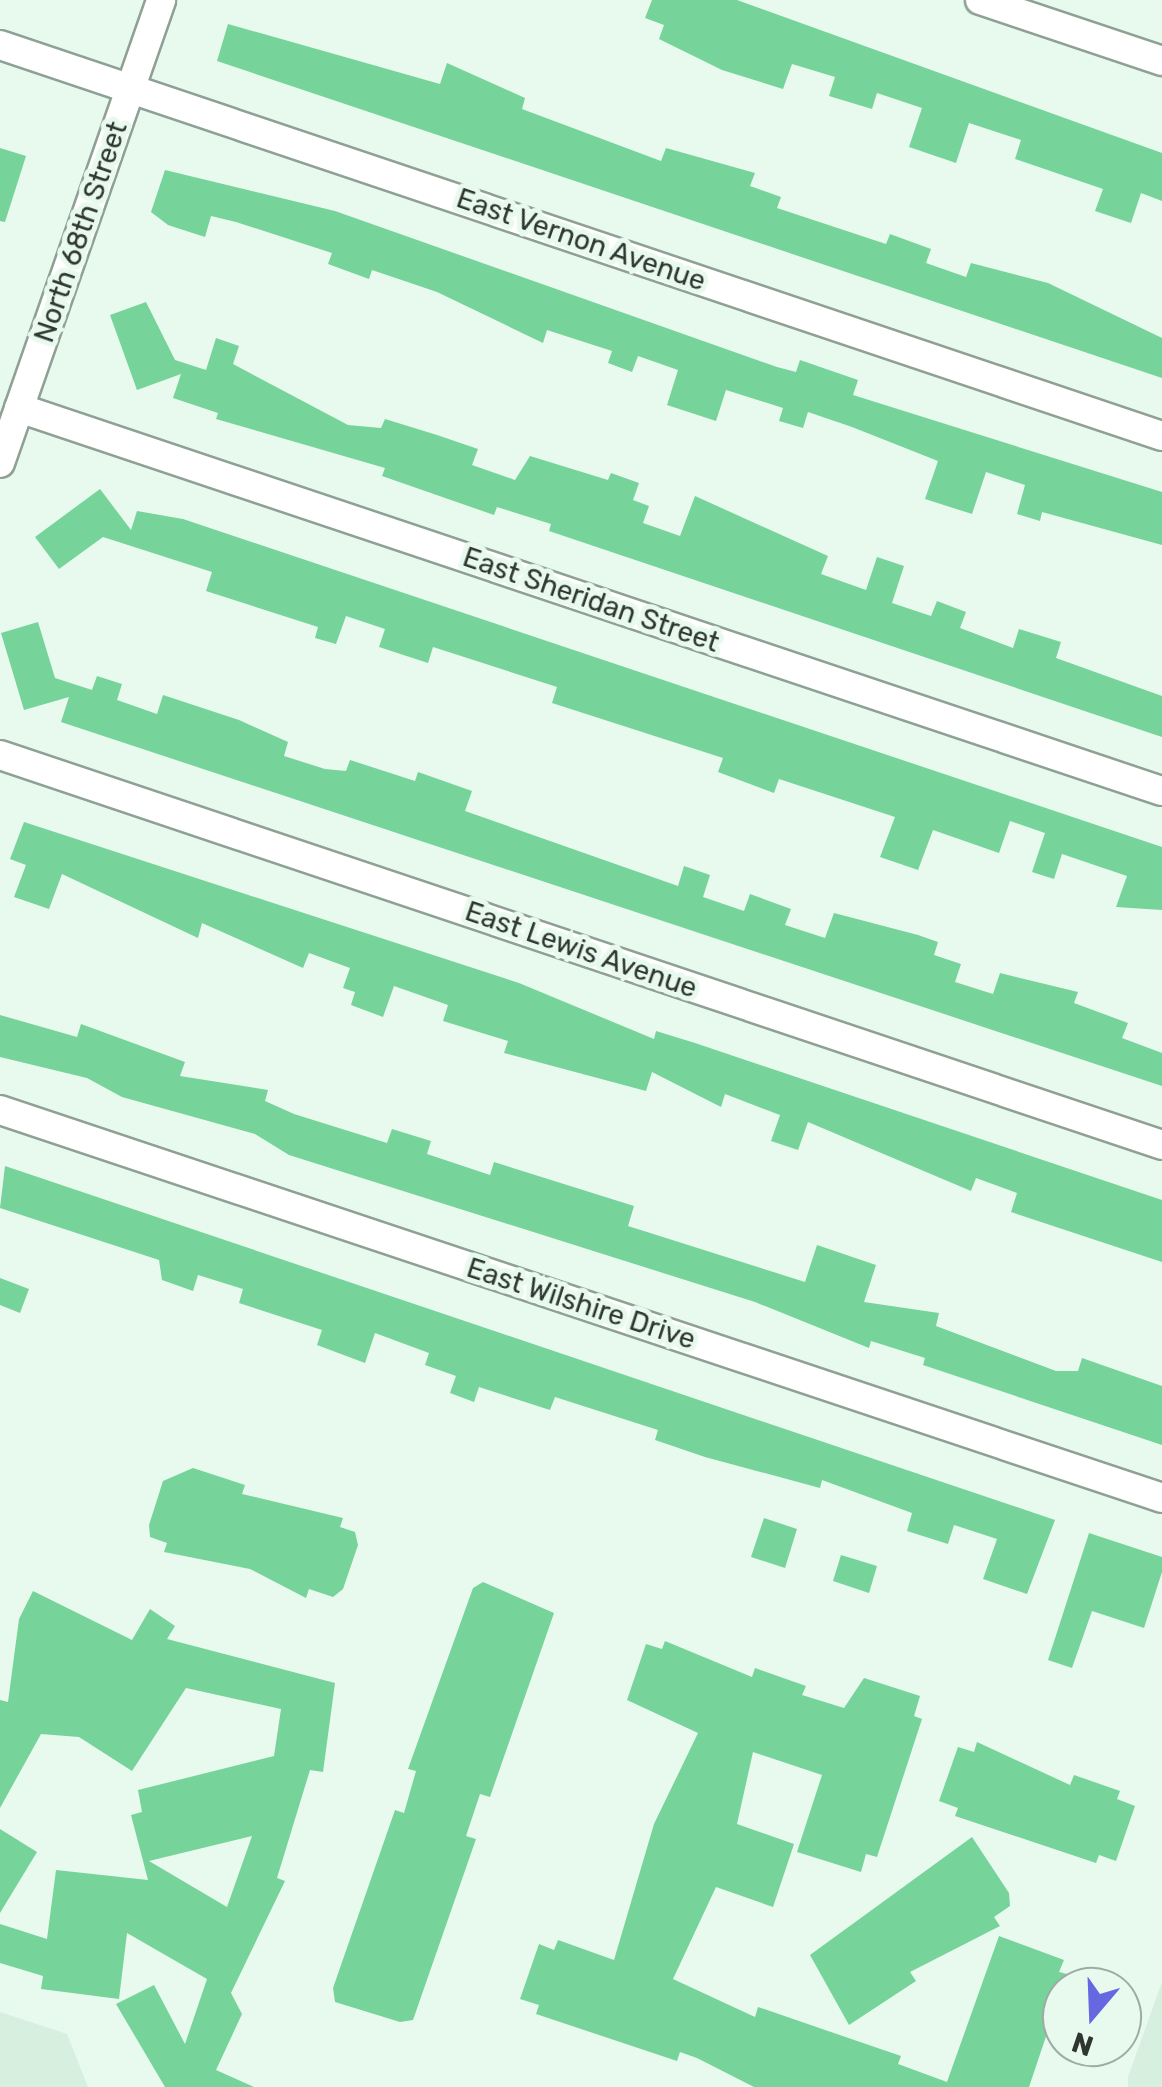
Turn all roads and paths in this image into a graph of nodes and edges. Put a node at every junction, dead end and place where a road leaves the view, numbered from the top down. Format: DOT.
graph roads {
  1 [pos="161,0"];
  2 [pos="980,0"];
  3 [pos="0,45"];
  4 [pos="1162,61"];
  5 [pos="130,88"];
  6 [pos="19,408"];
  7 [pos="1162,436"];
  8 [pos="0,463"];
  9 [pos="0,755"];
  10 [pos="1162,792"];
  11 [pos="0,1110"];
  12 [pos="1162,1145"];
  13 [pos="1162,1498"];
  1 -- 5 [label="street, North 68th Street"];
  2 -- 4 [label="street"];
  3 -- 5 [label="street, East Vernon Avenue"];
  5 -- 6 [label="street, North 68th Street"];
  5 -- 7 [label="street, East Vernon Avenue"];
  6 -- 8 [label="street, North 68th Street"];
  6 -- 10 [label="street, East Sheridan Street"];
  9 -- 12 [label="street, East Lewis Avenue"];
  11 -- 13 [label="street, East Wilshire Drive"];
}
